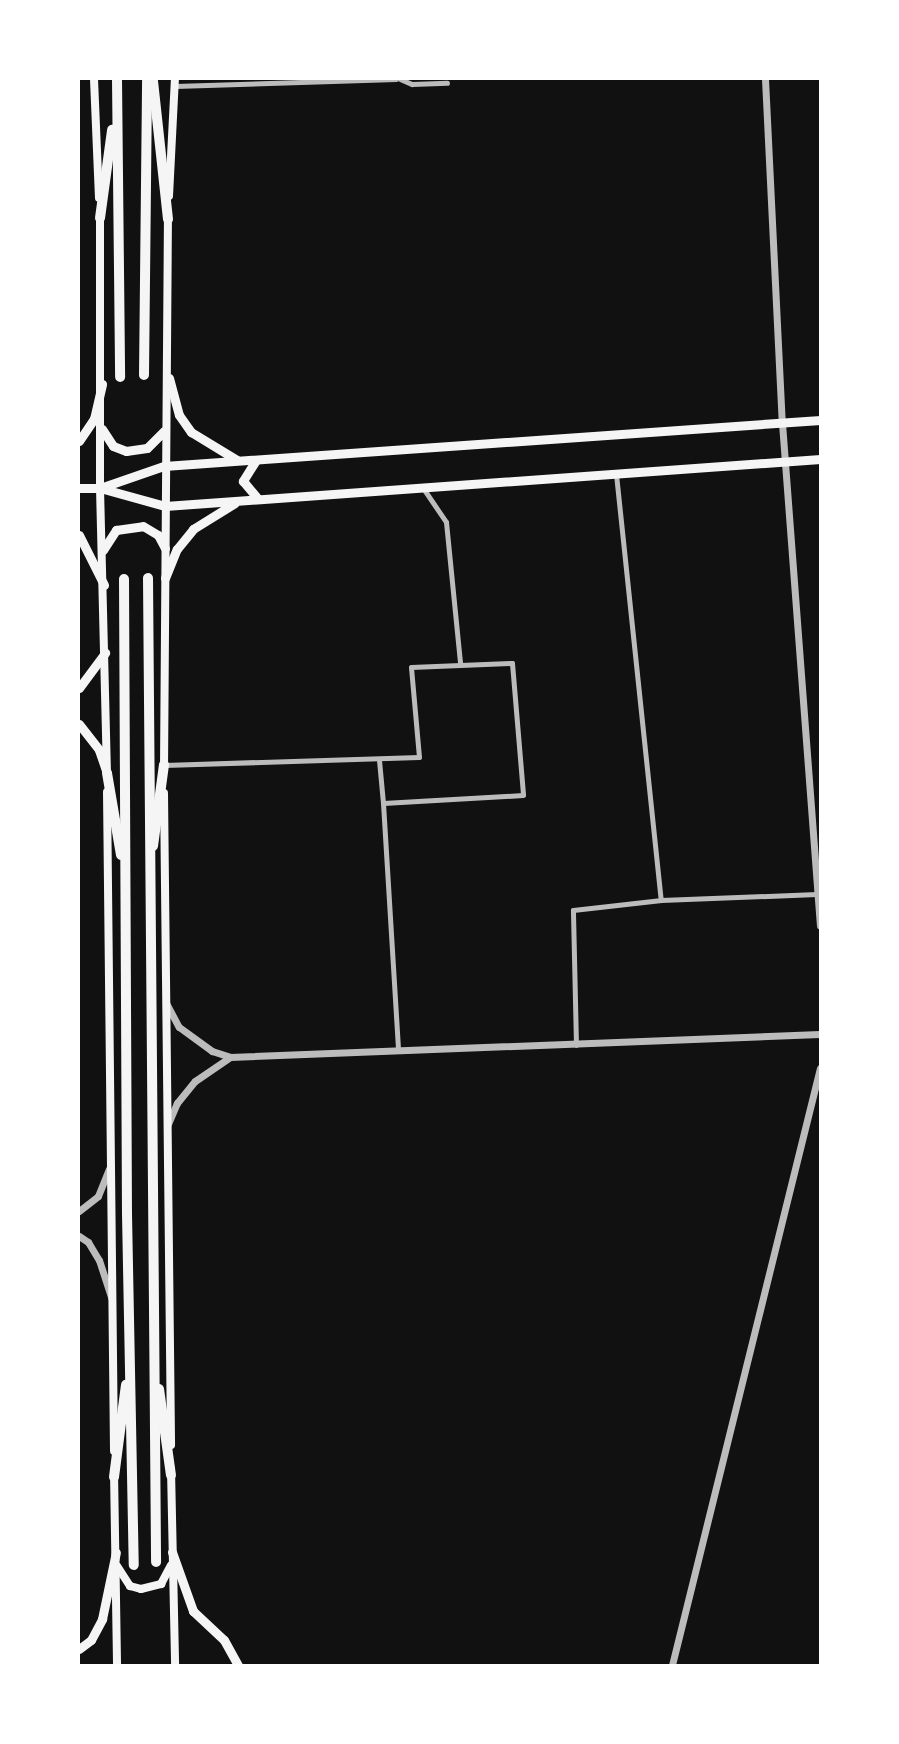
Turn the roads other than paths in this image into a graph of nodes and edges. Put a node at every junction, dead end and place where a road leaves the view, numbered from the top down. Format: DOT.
graph roads {
  1 [pos="94,79"];
  2 [pos="117,79"];
  3 [pos="150,79"];
  4 [pos="398,79"];
  5 [pos="765,79"];
  6 [pos="175,82"];
  7 [pos="447,83"];
  8 [pos="117,95"];
  9 [pos="100,218"];
  10 [pos="168,219"];
  11 [pos="144,375"];
  12 [pos="120,377"];
  13 [pos="169,378"];
  14 [pos="102,384"];
  15 [pos="820,420"];
  16 [pos="782,423"];
  17 [pos="102,429"];
  18 [pos="164,430"];
  19 [pos="79,441"];
  20 [pos="820,459"];
  21 [pos="256,460"];
  22 [pos="239,461"];
  23 [pos="785,462"];
  24 [pos="164,466"];
  25 [pos="616,474"];
  26 [pos="79,488"];
  27 [pos="100,488"];
  28 [pos="424,488"];
  29 [pos="258,499"];
  30 [pos="239,501"];
  31 [pos="165,506"];
  32 [pos="79,536"];
  33 [pos="165,548"];
  34 [pos="103,550"];
  35 [pos="148,578"];
  36 [pos="165,578"];
  37 [pos="124,579"];
  38 [pos="104,585"];
  39 [pos="105,653"];
  40 [pos="460,663"];
  41 [pos="79,688"];
  42 [pos="79,724"];
  43 [pos="379,760"];
  44 [pos="164,765"];
  45 [pos="107,773"];
  46 [pos="383,803"];
  47 [pos="125,884"];
  48 [pos="148,885"];
  49 [pos="817,894"];
  50 [pos="661,900"];
  51 [pos="820,926"];
  52 [pos="166,1003"];
  53 [pos="820,1034"];
  54 [pos="576,1045"];
  55 [pos="398,1050"];
  56 [pos="230,1057"];
  57 [pos="820,1068"];
  58 [pos="166,1130"];
  59 [pos="109,1169"];
  60 [pos="79,1211"];
  61 [pos="79,1236"];
  62 [pos="111,1299"];
  63 [pos="153,1348"];
  64 [pos="130,1349"];
  65 [pos="171,1475"];
  66 [pos="114,1477"];
  67 [pos="116,1552"];
  68 [pos="172,1556"];
  69 [pos="156,1562"];
  70 [pos="116,1563"];
  71 [pos="134,1564"];
  72 [pos="79,1649"];
  73 [pos="117,1665"];
  74 [pos="175,1665"];
  75 [pos="238,1665"];
  76 [pos="672,1665"];
  1 -- 9 [label="main road"];
  2 -- 8 [label="highway"];
  3 -- 10 [label="highway"];
  3 -- 11 [label="highway"];
  4 -- 6 [label="street"];
  4 -- 7 [label="street"];
  5 -- 16 [label="street"];
  6 -- 10 [label="main road"];
  8 -- 9 [label="highway"];
  8 -- 12 [label="highway"];
  9 -- 14 [label="main road"];
  10 -- 13 [label="main road"];
  13 -- 18 [label="main road"];
  13 -- 22 [label="main road"];
  14 -- 17 [label="main road"];
  14 -- 19 [label="main road"];
  15 -- 16 [label="main road"];
  16 -- 21 [label="main road"];
  16 -- 23 [label="street"];
  17 -- 18 [label="main road"];
  17 -- 27 [label="main road"];
  18 -- 24 [label="main road"];
  20 -- 23 [label="main road"];
  21 -- 22 [label="main road"];
  21 -- 29 [label="main road"];
  22 -- 24 [label="main road"];
  23 -- 25 [label="main road"];
  23 -- 49 [label="street"];
  24 -- 27 [label="main road"];
  24 -- 31 [label="main road"];
  25 -- 28 [label="main road"];
  25 -- 50 [label="street"];
  26 -- 27 [label="main road"];
  27 -- 31 [label="main road"];
  27 -- 34 [label="main road"];
  28 -- 29 [label="main road"];
  28 -- 40 [label="street"];
  29 -- 30 [label="main road"];
  30 -- 31 [label="main road"];
  30 -- 36 [label="main road"];
  31 -- 33 [label="main road"];
  32 -- 38 [label="main road"];
  33 -- 34 [label="main road"];
  33 -- 36 [label="main road"];
  34 -- 38 [label="main road"];
  35 -- 48 [label="highway"];
  36 -- 44 [label="main road"];
  37 -- 47 [label="highway"];
  38 -- 39 [label="main road"];
  39 -- 41 [label="main road"];
  39 -- 45 [label="main road"];
  40 -- 43 [label="street"];
  40 -- 46 [label="street"];
  42 -- 45 [label="main road"];
  43 -- 44 [label="street"];
  43 -- 46 [label="street"];
  44 -- 48 [label="highway"];
  44 -- 52 [label="main road"];
  45 -- 47 [label="highway"];
  45 -- 59 [label="main road"];
  46 -- 55 [label="street"];
  47 -- 64 [label="highway"];
  48 -- 63 [label="highway"];
  49 -- 50 [label="street"];
  49 -- 51 [label="street"];
  50 -- 54 [label="street"];
  52 -- 56 [label="street"];
  52 -- 58 [label="main road"];
  53 -- 54 [label="street"];
  54 -- 55 [label="street"];
  55 -- 56 [label="street"];
  56 -- 58 [label="street"];
  57 -- 76 [label="street"];
  58 -- 65 [label="main road"];
  59 -- 60 [label="street"];
  59 -- 62 [label="main road"];
  61 -- 62 [label="street"];
  62 -- 66 [label="main road"];
  63 -- 65 [label="highway"];
  63 -- 69 [label="highway"];
  64 -- 66 [label="highway"];
  64 -- 71 [label="highway"];
  65 -- 68 [label="main road"];
  66 -- 67 [label="main road"];
  67 -- 70 [label="main road"];
  67 -- 72 [label="main road"];
  68 -- 70 [label="main road"];
  68 -- 74 [label="main road"];
  68 -- 75 [label="main road"];
  70 -- 73 [label="main road"];
}
